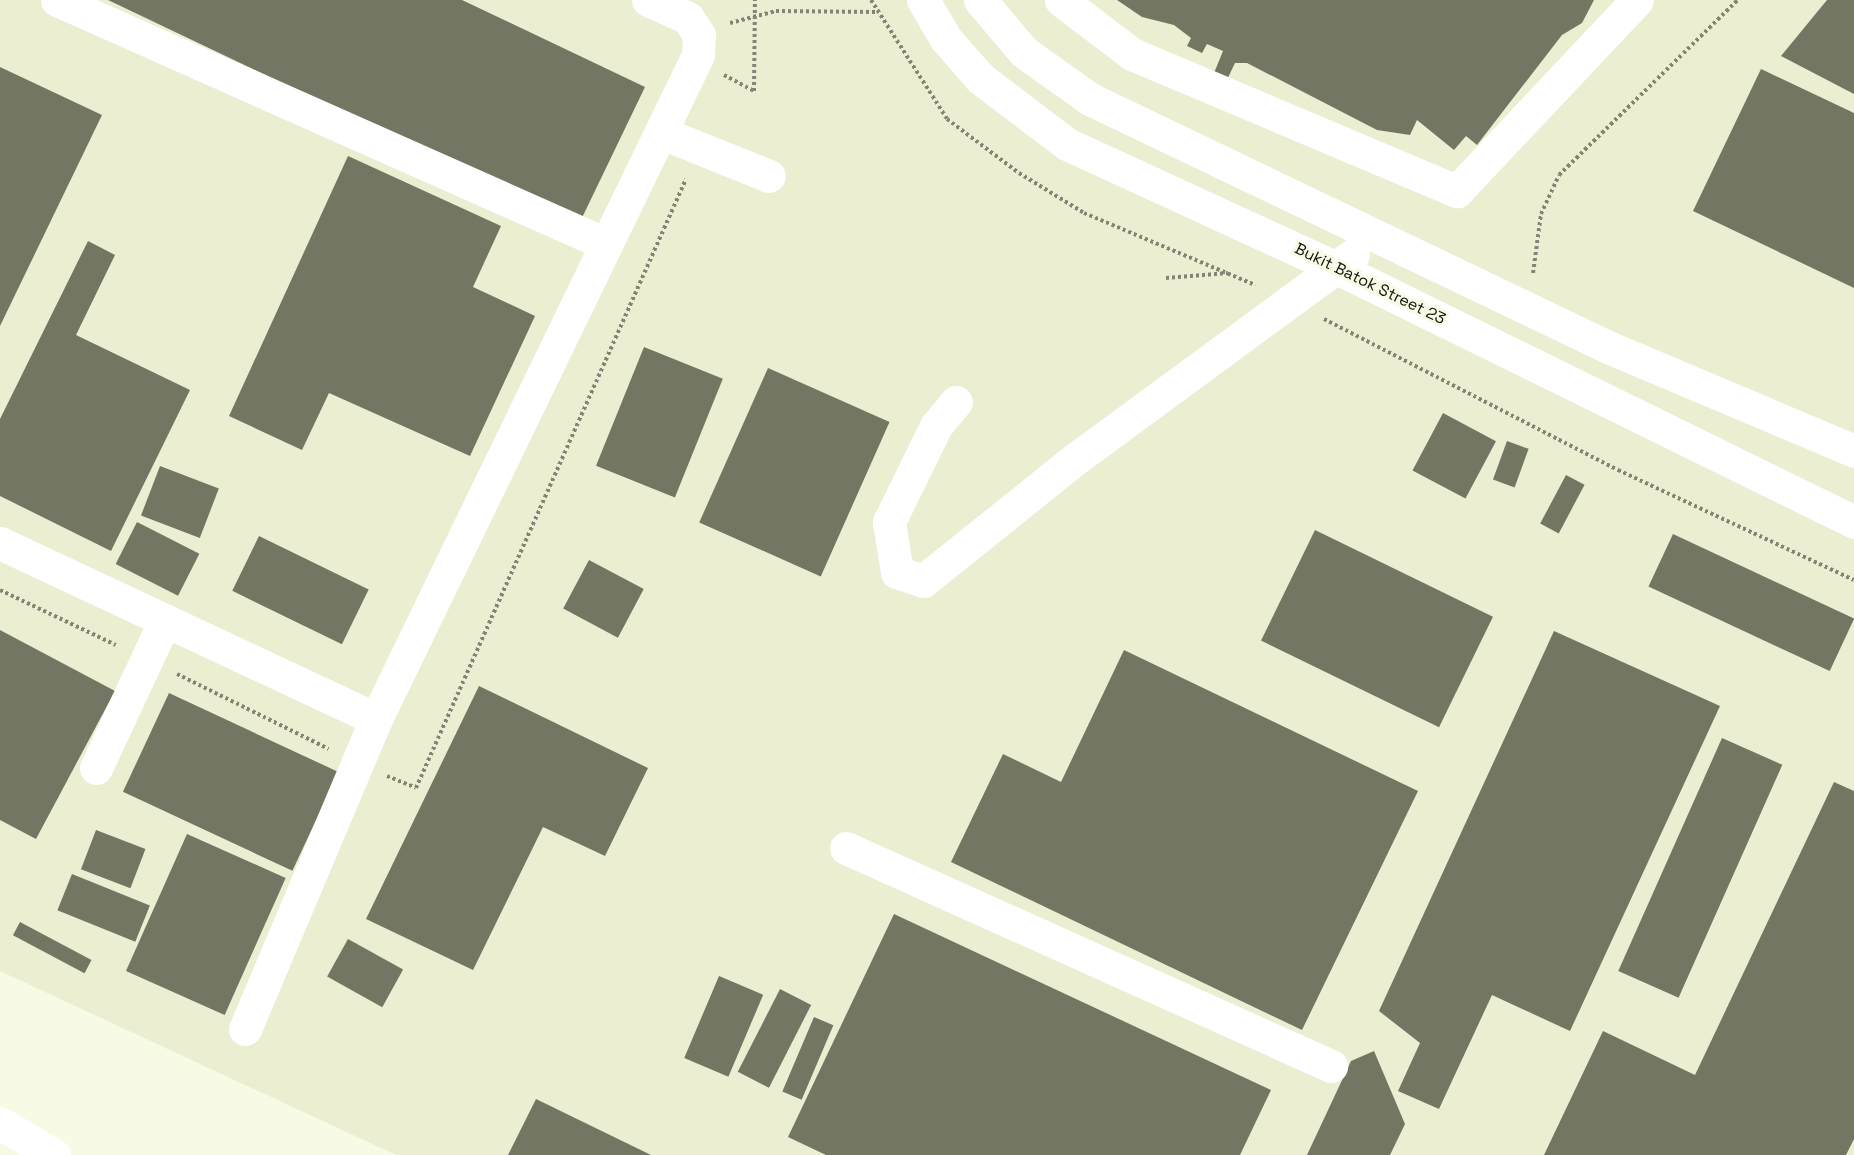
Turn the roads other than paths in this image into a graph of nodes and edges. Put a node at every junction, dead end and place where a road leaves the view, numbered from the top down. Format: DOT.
graph roads {
  1 [pos="57,0"];
  2 [pos="648,0"];
  3 [pos="923,0"];
  4 [pos="980,0"];
  5 [pos="1061,0"];
  6 [pos="1637,0"];
  7 [pos="662,133"];
  8 [pos="769,176"];
  9 [pos="1374,235"];
  10 [pos="606,244"];
  11 [pos="1339,269"];
  12 [pos="956,402"];
  13 [pos="1854,451"];
  14 [pos="1854,522"];
  15 [pos="0,543"];
  16 [pos="165,620"];
  17 [pos="376,719"];
  18 [pos="96,768"];
  19 [pos="846,848"];
  20 [pos="245,1029"];
  21 [pos="1331,1066"];
  22 [pos="0,1123"];
  23 [pos="54,1155"];
  1 -- 10 [label="main road"];
  2 -- 7 [label="main road"];
  3 -- 11 [label="main road, Bukit Batok Street 23"];
  4 -- 9 [label="main road"];
  5 -- 6 [label="main road"];
  7 -- 8 [label="main road"];
  7 -- 10 [label="main road"];
  9 -- 11 [label="main road"];
  9 -- 13 [label="main road"];
  10 -- 17 [label="main road"];
  11 -- 12 [label="main road"];
  11 -- 14 [label="main road, Bukit Batok Street 23"];
  15 -- 16 [label="main road"];
  16 -- 17 [label="main road"];
  16 -- 18 [label="main road"];
  17 -- 20 [label="main road"];
  19 -- 21 [label="main road"];
  22 -- 23 [label="main road"];
}
